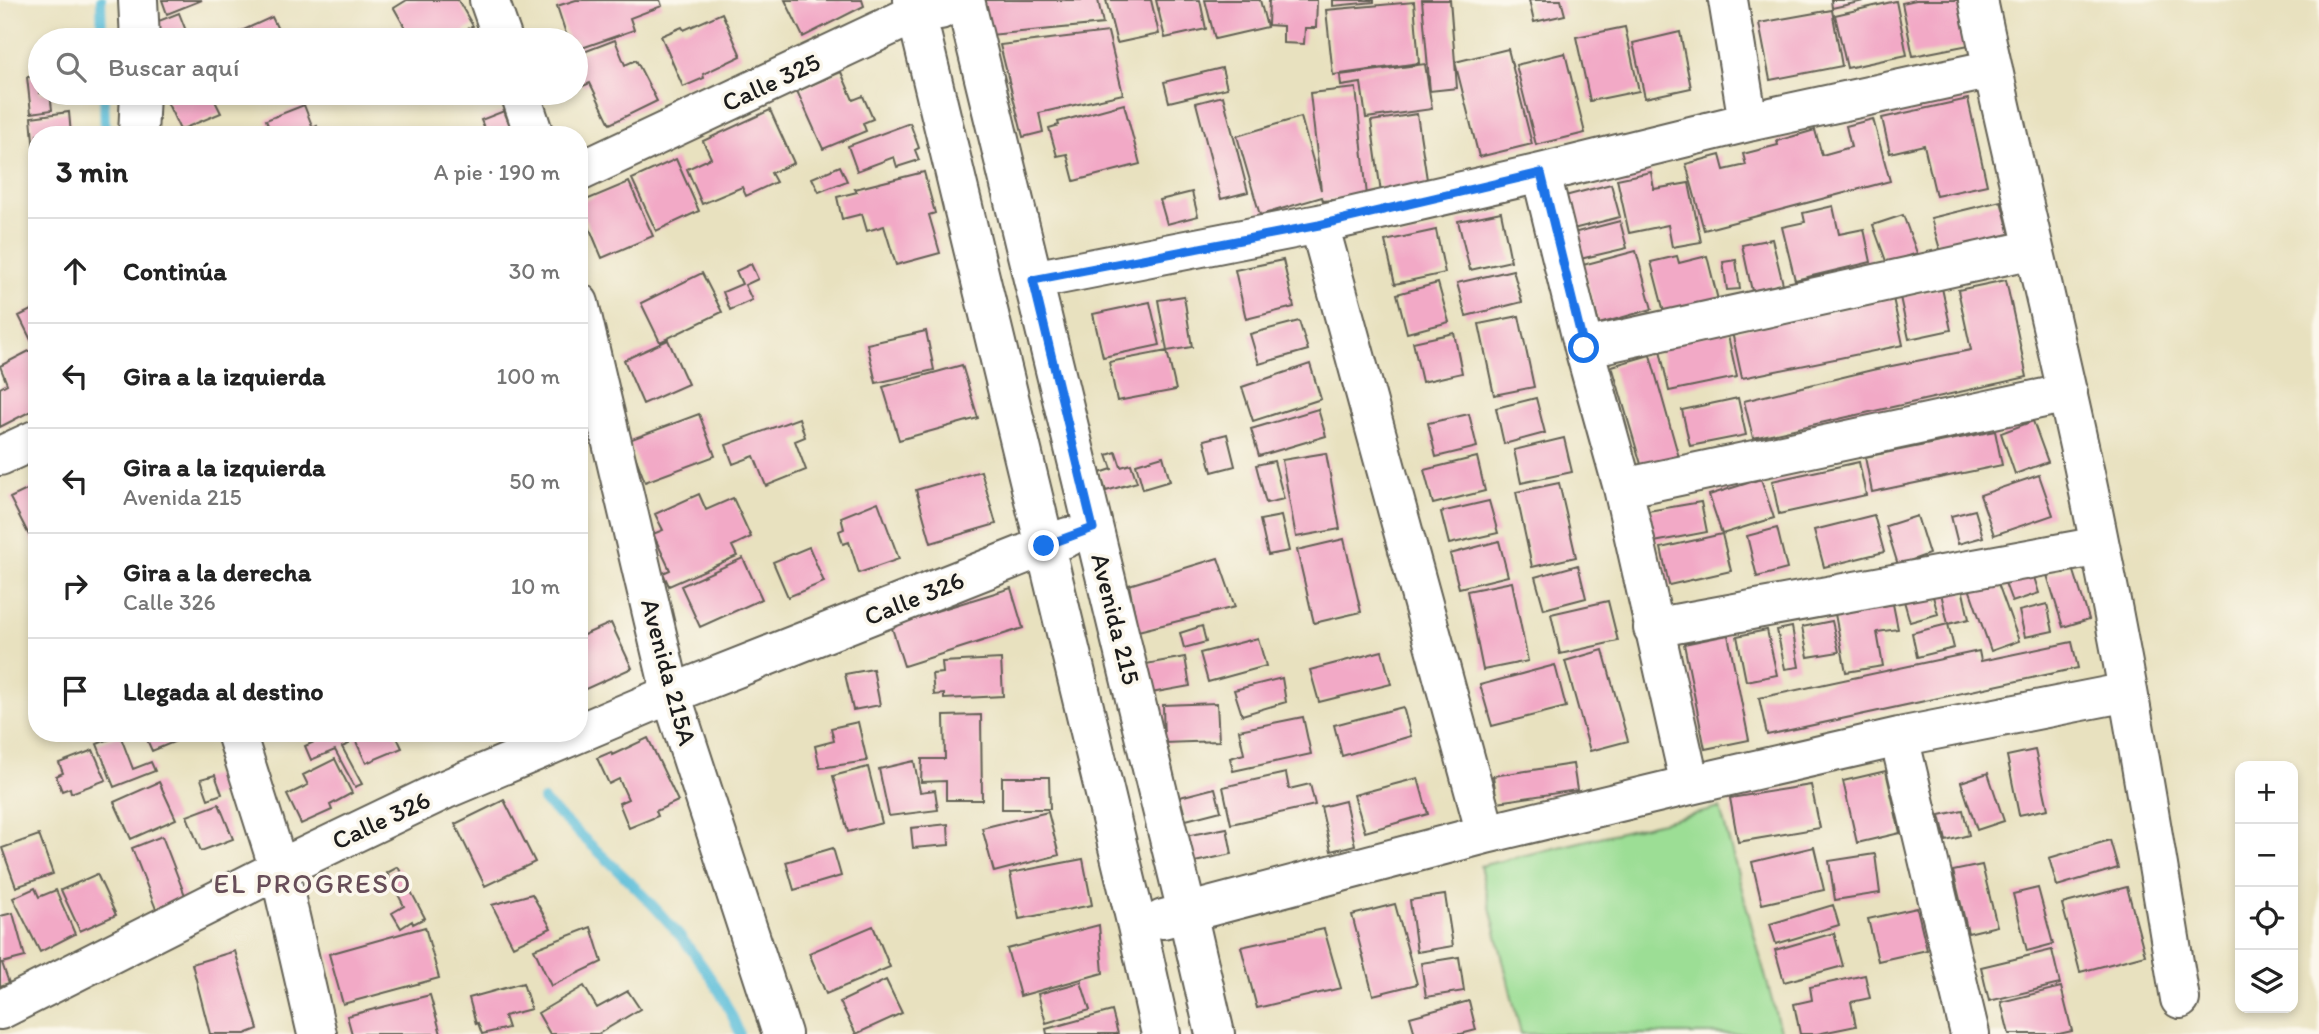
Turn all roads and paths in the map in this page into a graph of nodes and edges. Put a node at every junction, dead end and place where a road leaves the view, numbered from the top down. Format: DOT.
graph roads {
  1 [pos="138,0"];
  2 [pos="489,0"];
  3 [pos="1728,0"];
  4 [pos="1978,0"];
  5 [pos="966,3"];
  6 [pos="915,6"];
  7 [pos="139,28"];
  8 [pos="499,28"];
  9 [pos="1993,69"];
  10 [pos="139,105"];
  11 [pos="524,105"];
  12 [pos="1748,122"];
  13 [pos="138,126"];
  14 [pos="531,126"];
  15 [pos="588,168"];
  16 [pos="1541,173"];
  17 [pos="1319,225"];
  18 [pos="2034,249"];
  19 [pos="1033,280"];
  20 [pos="588,341"];
  21 [pos="1584,348"];
  22 [pos="2068,393"];
  23 [pos="28,443"];
  24 [pos="0,456"];
  25 [pos="1623,488"];
  26 [pos="1093,528"];
  27 [pos="1044,546"];
  28 [pos="2101,546"];
  29 [pos="1653,628"];
  30 [pos="2129,692"];
  31 [pos="671,694"];
  32 [pos="588,729"];
  33 [pos="1899,737"];
  34 [pos="239,742"];
  35 [pos="558,742"];
  36 [pos="1690,785"];
  37 [pos="1486,834"];
  38 [pos="279,869"];
  39 [pos="1187,912"];
  40 [pos="1137,926"];
  41 [pos="2180,999"];
  42 [pos="0,1010"];
  43 [pos="317,1034"];
  44 [pos="782,1034"];
  45 [pos="1160,1034"];
  46 [pos="1215,1034"];
  47 [pos="1970,1034"];
  1 -- 7 [label="street"];
  2 -- 8 [label="street"];
  3 -- 12 [label="street"];
  4 -- 9 [label="street"];
  5 -- 6 [label="street, Calle 325"];
  5 -- 19 [label="street, Avenida 215"];
  6 -- 15 [label="street, Calle 325"];
  6 -- 27 [label="street, Avenida 215"];
  9 -- 12 [label="street"];
  9 -- 18 [label="street"];
  10 -- 13 [label="street"];
  11 -- 14 [label="street"];
  12 -- 16 [label="street"];
  16 -- 17 [label="street"];
  16 -- 21 [label="street"];
  17 -- 19 [label="street"];
  17 -- 37 [label="street"];
  18 -- 21 [label="street"];
  18 -- 22 [label="street"];
  19 -- 26 [label="street, Avenida 215"];
  20 -- 31 [label="street, Avenida 215A"];
  21 -- 25 [label="street"];
  22 -- 25 [label="street"];
  22 -- 28 [label="street"];
  23 -- 24 [label="street"];
  25 -- 29 [label="street"];
  26 -- 27 [label="street, Calle 326"];
  26 -- 39 [label="street, Avenida 215"];
  27 -- 31 [label="street, Calle 326"];
  27 -- 40 [label="street, Avenida 215"];
  28 -- 29 [label="street"];
  28 -- 30 [label="street"];
  29 -- 36 [label="street"];
  30 -- 33 [label="street"];
  30 -- 41 [label="street"];
  31 -- 32 [label="street, Calle 326"];
  31 -- 44 [label="street, Avenida 215A"];
  33 -- 36 [label="street"];
  33 -- 47 [label="street"];
  34 -- 38 [label="street"];
  35 -- 38 [label="street, Calle 326"];
  36 -- 37 [label="street"];
  37 -- 39 [label="street"];
  38 -- 42 [label="street, Calle 326"];
  38 -- 43 [label="street"];
  39 -- 40 [label="street"];
  39 -- 46 [label="street, Avenida 215"];
  40 -- 45 [label="street, Avenida 215"];
}
